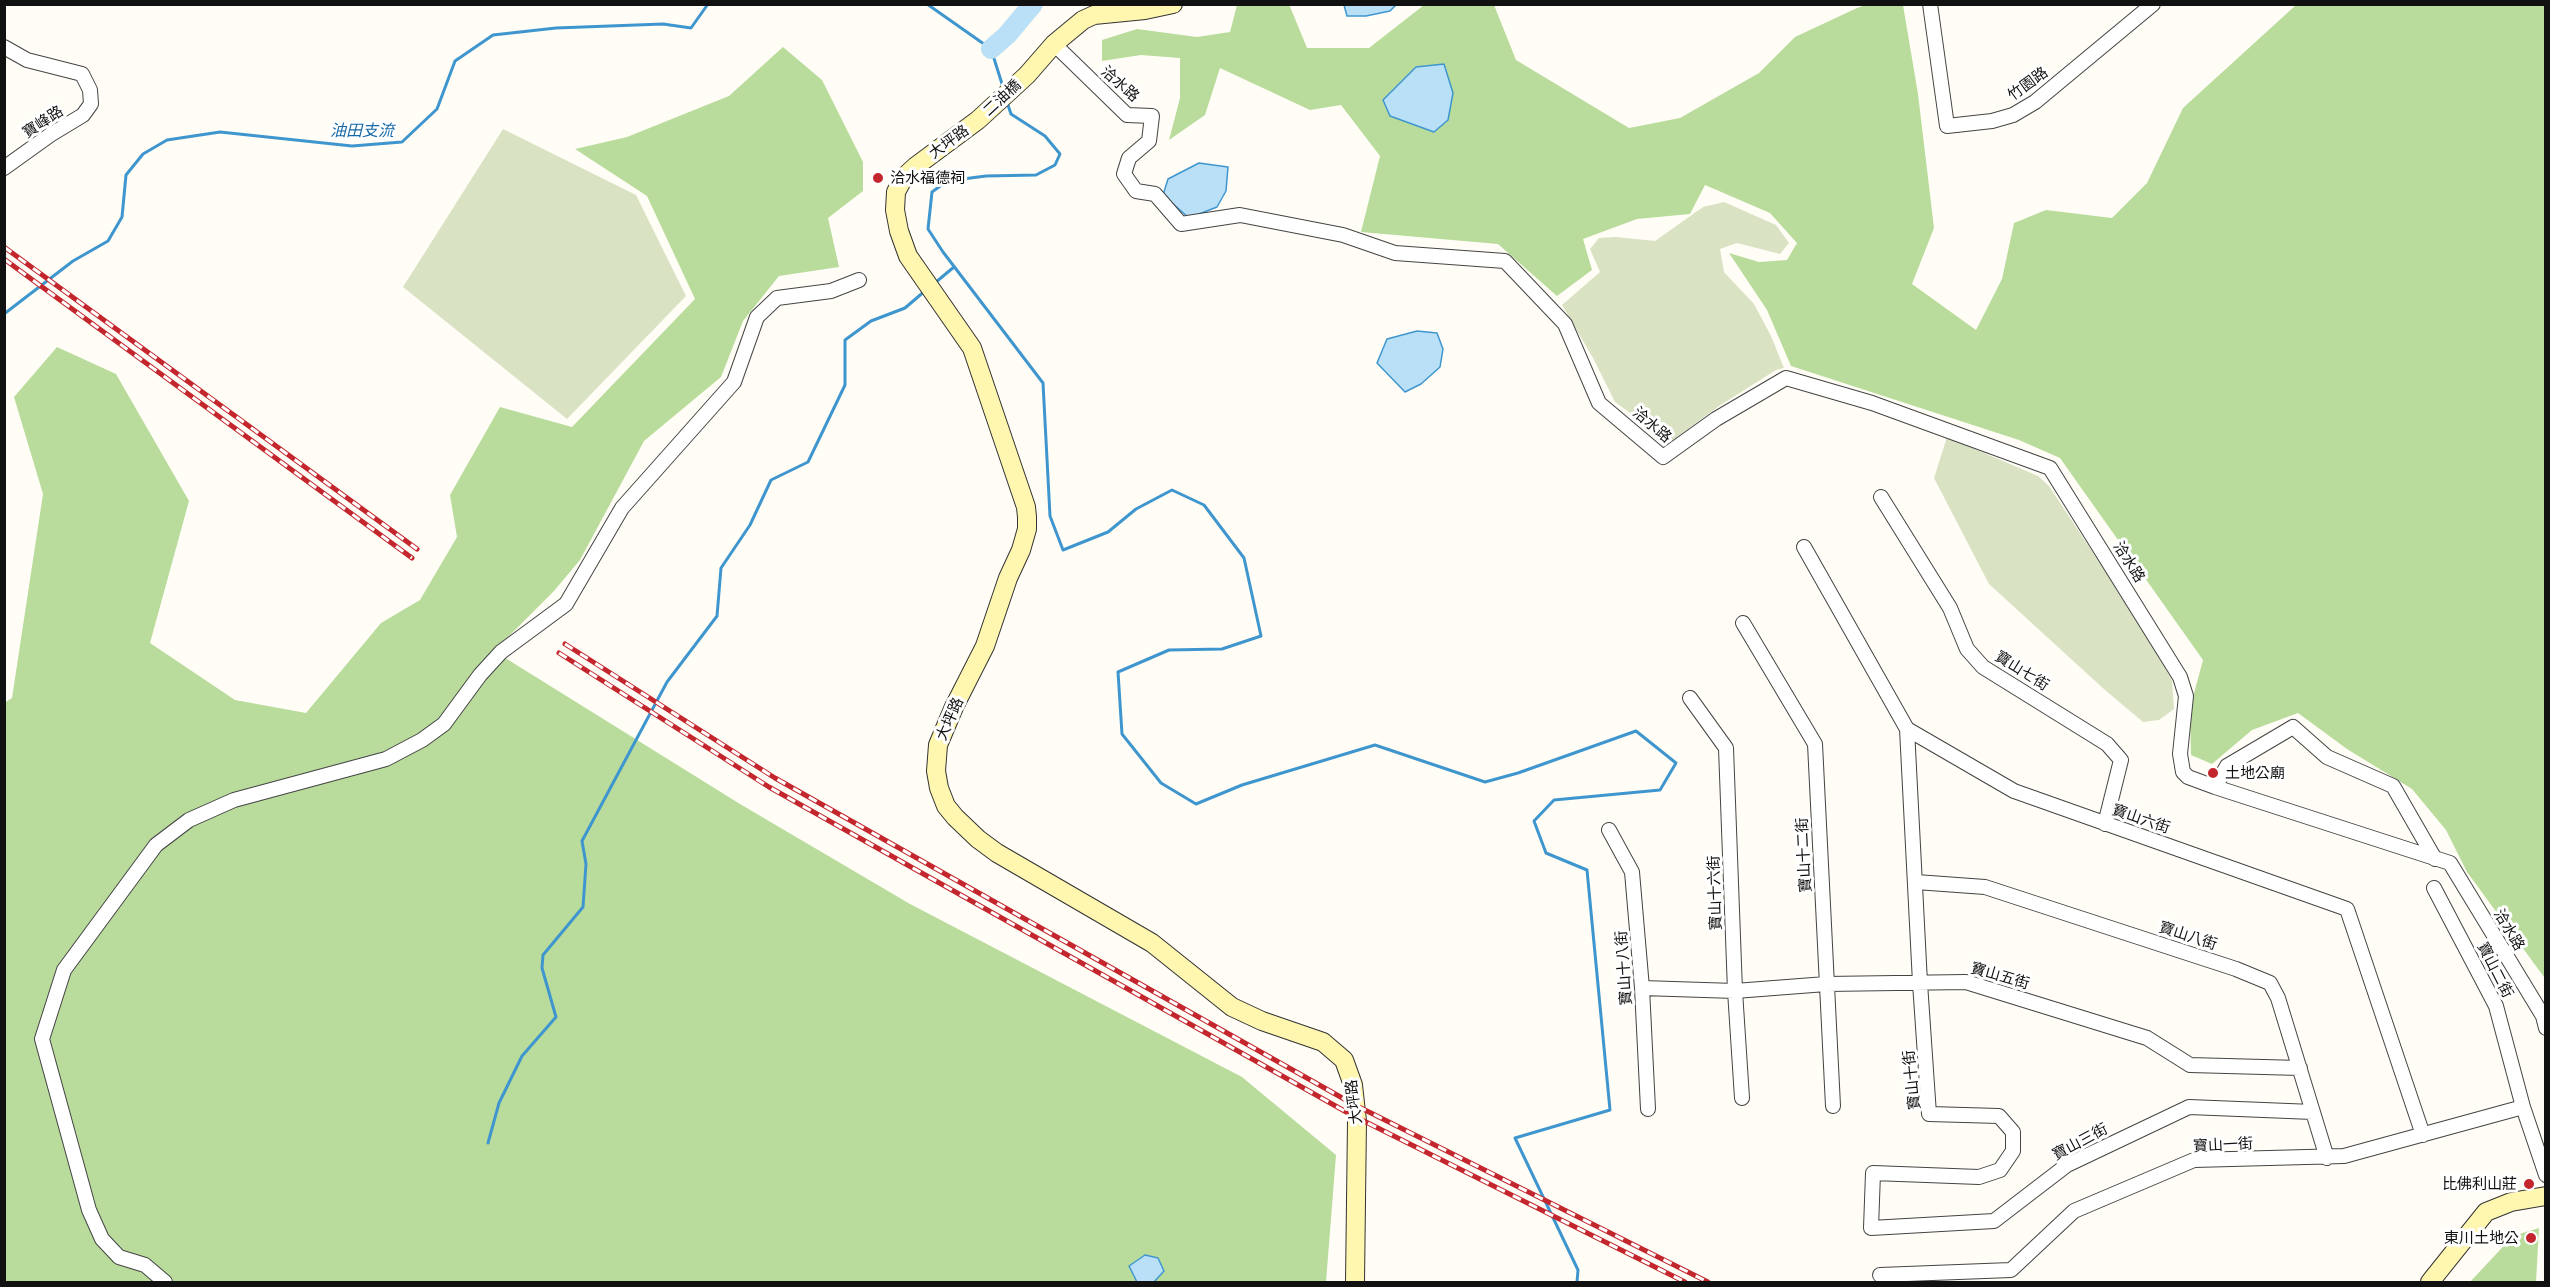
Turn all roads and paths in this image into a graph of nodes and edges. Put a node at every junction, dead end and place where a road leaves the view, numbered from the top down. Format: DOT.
graph roads {
  1 [pos="1173,4"];
  2 [pos="1930,4"];
  3 [pos="2153,4"];
  4 [pos="1054,44"];
  5 [pos="4,47"];
  6 [pos="978,120"];
  7 [pos="4,168"];
  8 [pos="859,280"];
  9 [pos="1881,497"];
  10 [pos="1804,547"];
  11 [pos="1743,623"];
  12 [pos="1690,698"];
  13 [pos="1907,729"];
  14 [pos="2215,787"];
  15 [pos="2105,824"];
  16 [pos="1609,830"];
  17 [pos="2435,859"];
  18 [pos="1916,882"];
  19 [pos="2434,888"];
  20 [pos="1920,983"];
  21 [pos="1826,984"];
  22 [pos="1642,988"];
  23 [pos="1735,991"];
  24 [pos="2546,1028"];
  25 [pos="2300,1068"];
  26 [pos="1742,1098"];
  27 [pos="1833,1106"];
  28 [pos="2523,1107"];
  29 [pos="1648,1109"];
  30 [pos="2313,1112"];
  31 [pos="2423,1135"];
  32 [pos="2327,1158"];
  33 [pos="2546,1175"];
  34 [pos="2546,1196"];
  35 [pos="1871,1228"];
  36 [pos="1880,1275"];
  37 [pos="165,1282"];
  38 [pos="1355,1282"];
  39 [pos="2430,1282"];
  1 -- 4 [label="street"];
  2 -- 3 [label="street, 竹園路"];
  4 -- 6 [label="street, 二油橋"];
  4 -- 14 [label="street, 洽水路"];
  5 -- 7 [label="street, 寶峰路"];
  6 -- 38 [label="street, 大坪路"];
  8 -- 37 [label="street"];
  9 -- 15 [label="street, 寶山七街"];
  10 -- 13 [label="street"];
  11 -- 21 [label="street, 寶山十二街"];
  12 -- 23 [label="street, 寶山十六街"];
  13 -- 15 [label="street, 寶山六街"];
  13 -- 18 [label="street, 寶山十街"];
  14 -- 17 [label="street, 洽水路"];
  14 -- 17 [label="street, 洽水路"];
  15 -- 31 [label="street, 寶山六街"];
  16 -- 22 [label="street, 寶山十八街"];
  17 -- 24 [label="street, 洽水路"];
  18 -- 20 [label="street, 寶山十街"];
  18 -- 25 [label="street, 寶山八街"];
  19 -- 28 [label="street, 寶山二街"];
  20 -- 21 [label="street, 寶山五街"];
  20 -- 25 [label="street, 寶山五街"];
  20 -- 35 [label="street, 寶山十街"];
  21 -- 23 [label="street, 寶山五街"];
  21 -- 27 [label="street, 寶山十二街"];
  22 -- 23 [label="street, 寶山五街"];
  22 -- 29 [label="street, 寶山十八街"];
  23 -- 26 [label="street, 寶山十六街"];
  25 -- 30 [label="street, 寶山八街"];
  28 -- 31 [label="street, 寶山一街"];
  28 -- 33 [label="street"];
  30 -- 32 [label="street, 寶山八街"];
  30 -- 35 [label="street, 寶山三街"];
  31 -- 32 [label="street, 寶山一街"];
  32 -- 36 [label="street, 寶山一街"];
  34 -- 39 [label="street"];
}
